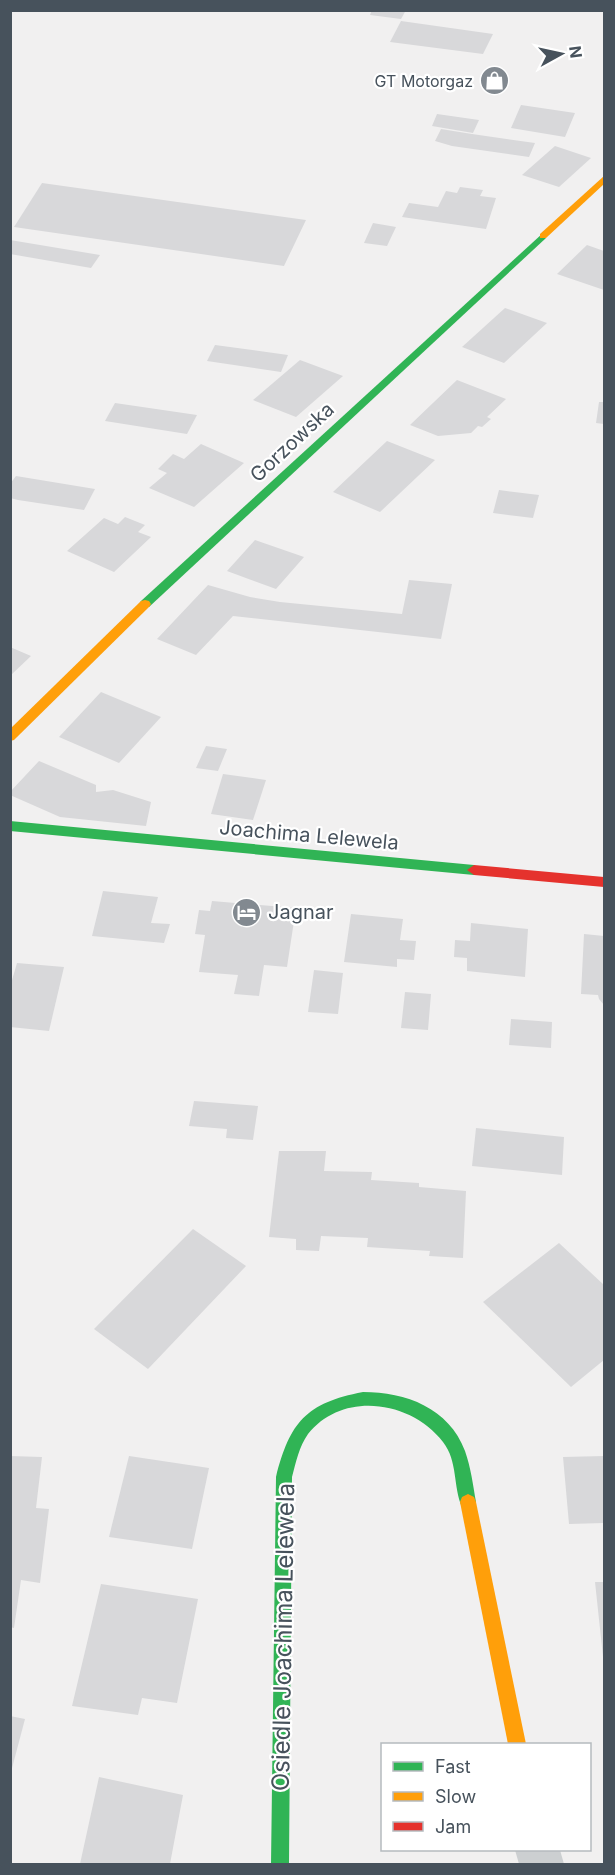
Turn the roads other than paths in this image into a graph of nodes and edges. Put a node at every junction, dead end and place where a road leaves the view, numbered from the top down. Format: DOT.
graph roads {
  1 [pos="604,179"];
  2 [pos="10,737"];
  3 [pos="10,826"];
  4 [pos="604,882"];
  5 [pos="517,1743"];
  6 [pos="280,1864"];
  1 -- 2 [label="street, Gorzowska"];
  3 -- 4 [label="street, Joachima Lelewela"];
  5 -- 6 [label="street, Osiedle Joachima Lelewela"];
}
